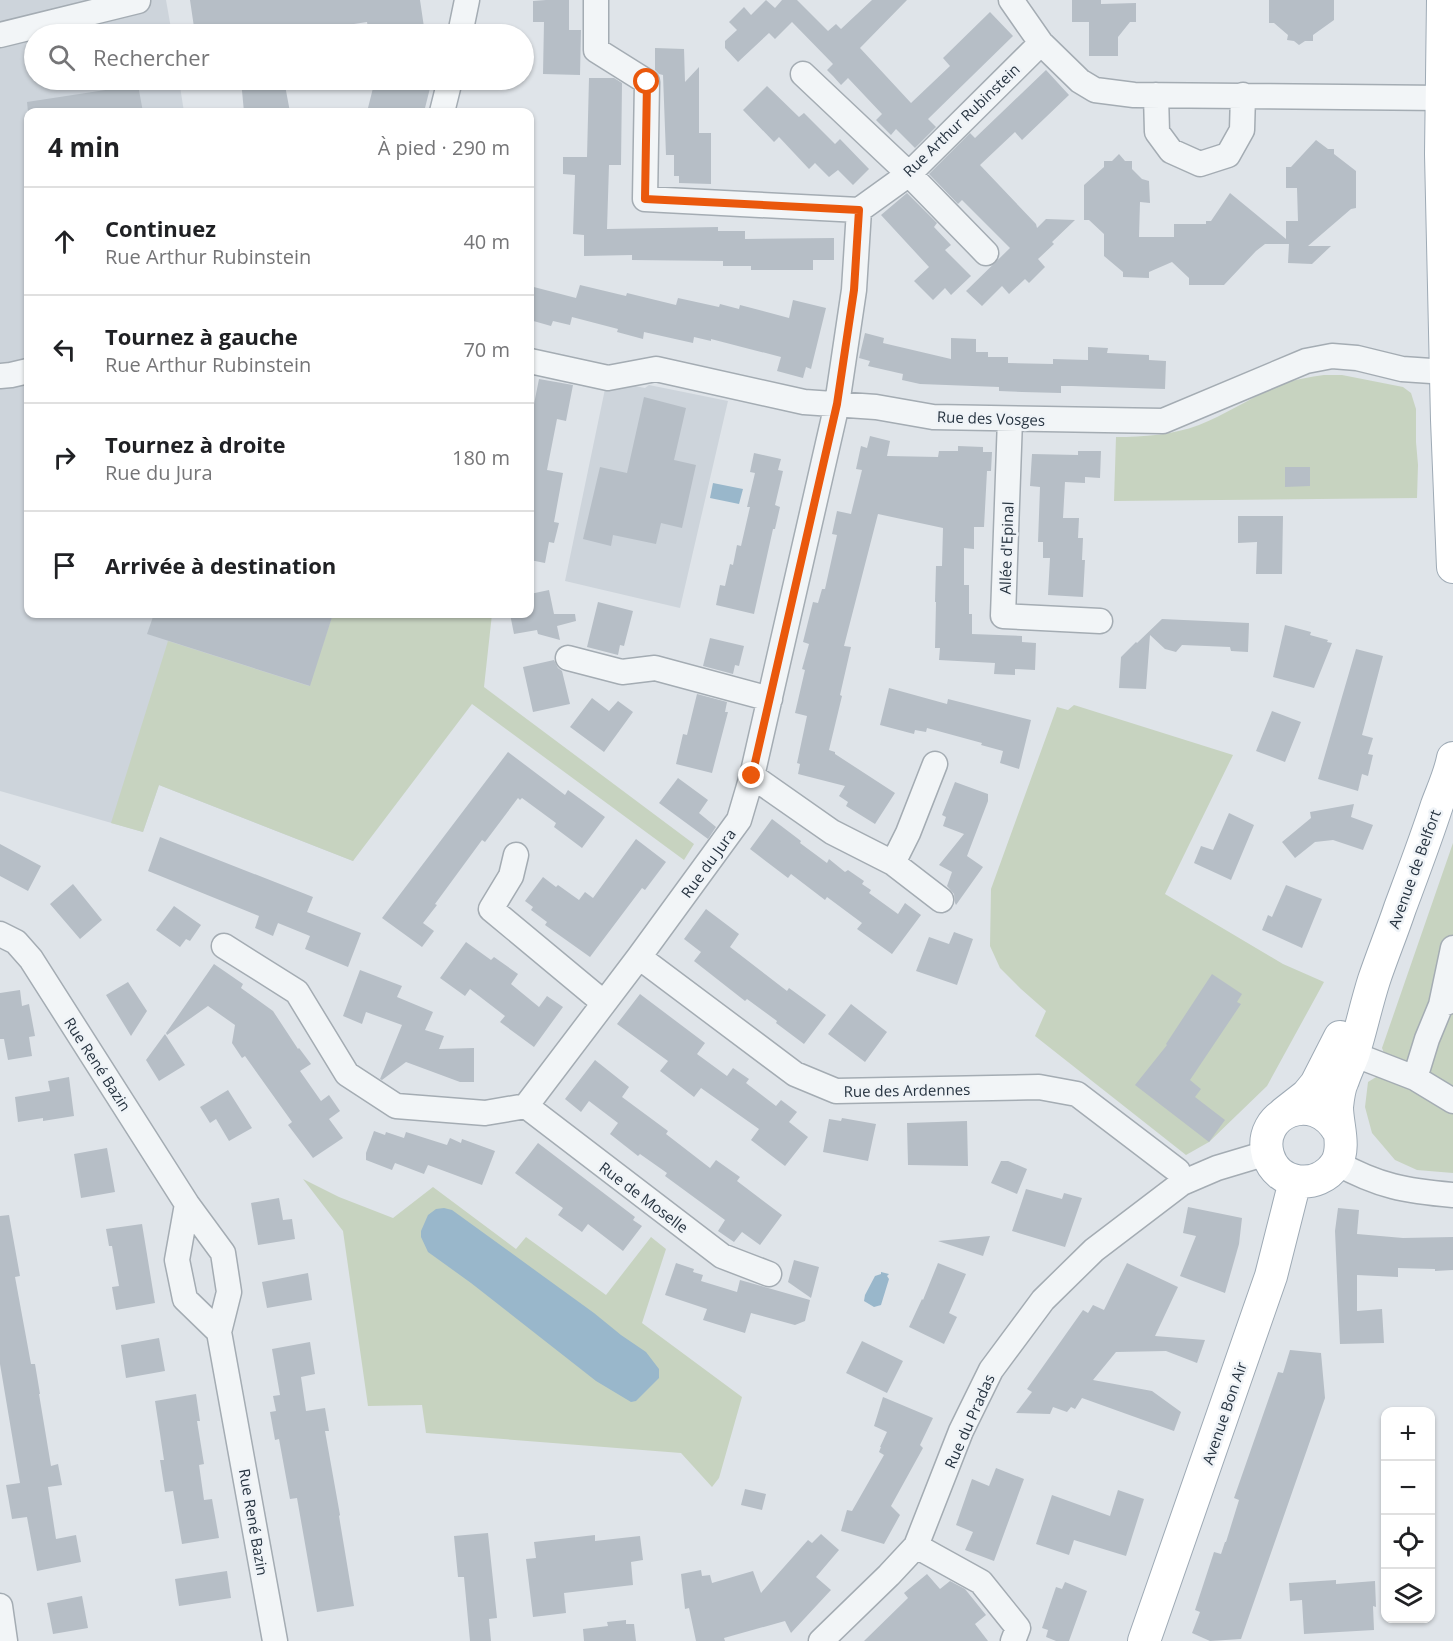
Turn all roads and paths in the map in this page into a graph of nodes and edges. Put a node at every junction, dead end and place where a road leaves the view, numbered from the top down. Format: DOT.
graph roads {
  1 [pos="467,0"];
  2 [pos="596,0"];
  3 [pos="1011,0"];
  4 [pos="1443,0"];
  5 [pos="138,1"];
  6 [pos="45,24"];
  7 [pos="462,24"];
  8 [pos="24,29"];
  9 [pos="0,35"];
  10 [pos="1041,43"];
  11 [pos="803,74"];
  12 [pos="448,90"];
  13 [pos="1156,95"];
  14 [pos="1243,95"];
  15 [pos="1442,98"];
  16 [pos="443,108"];
  17 [pos="1447,154"];
  18 [pos="909,174"];
  19 [pos="859,210"];
  20 [pos="986,254"];
  21 [pos="534,362"];
  22 [pos="24,372"];
  23 [pos="1446,372"];
  24 [pos="0,376"];
  25 [pos="837,404"];
  26 [pos="1010,419"];
  27 [pos="1453,567"];
  28 [pos="1100,621"];
  29 [pos="568,658"];
  30 [pos="770,699"];
  31 [pos="1453,758"];
  32 [pos="935,764"];
  33 [pos="752,776"];
  34 [pos="516,855"];
  35 [pos="893,863"];
  36 [pos="941,900"];
  37 [pos="0,934"];
  38 [pos="224,946"];
  39 [pos="1453,948"];
  40 [pos="639,957"];
  41 [pos="1374,980"];
  42 [pos="604,1003"];
  43 [pos="1447,1003"];
  44 [pos="1353,1054"];
  45 [pos="1415,1078"];
  46 [pos="1453,1101"];
  47 [pos="526,1106"];
  48 [pos="1284,1113"];
  49 [pos="1339,1132"];
  50 [pos="1267,1153"];
  51 [pos="1336,1163"];
  52 [pos="1294,1181"];
  53 [pos="1182,1183"];
  54 [pos="1453,1194"];
  55 [pos="188,1204"];
  56 [pos="769,1274"];
  57 [pos="219,1332"];
  58 [pos="916,1546"];
  59 [pos="0,1606"];
  60 [pos="5,1641"];
  61 [pos="275,1641"];
  62 [pos="821,1641"];
  63 [pos="1013,1641"];
  64 [pos="1144,1641"];
  1 -- 7 [label="street"];
  2 -- 19 [label="street"];
  3 -- 10 [label="street"];
  4 -- 15 [label="main road"];
  5 -- 6 [label="street"];
  8 -- 9 [label="street"];
  10 -- 13 [label="street"];
  10 -- 18 [label="street, Rue Arthur Rubinstein"];
  11 -- 18 [label="street"];
  12 -- 16 [label="street"];
  13 -- 14 [label="street"];
  13 -- 14 [label="street"];
  14 -- 15 [label="street"];
  15 -- 17 [label="main road"];
  17 -- 23 [label="main road"];
  18 -- 19 [label="street, Rue Arthur Rubinstein"];
  18 -- 20 [label="street"];
  19 -- 25 [label="street, Rue du Jura"];
  21 -- 25 [label="street, Rue des Vosges"];
  22 -- 24 [label="street"];
  23 -- 26 [label="street, Rue des Vosges"];
  23 -- 27 [label="main road"];
  25 -- 26 [label="street, Rue des Vosges"];
  25 -- 30 [label="street, Rue du Jura"];
  26 -- 28 [label="street, Allée d'Epinal"];
  29 -- 30 [label="street"];
  30 -- 33 [label="street, Rue du Jura"];
  31 -- 41 [label="main road, Avenue de Belfort"];
  32 -- 35 [label="street"];
  33 -- 35 [label="street"];
  33 -- 40 [label="street, Rue du Jura"];
  34 -- 42 [label="street"];
  35 -- 36 [label="street"];
  37 -- 55 [label="street, Rue René Bazin"];
  38 -- 47 [label="street"];
  39 -- 43 [label="street"];
  40 -- 42 [label="street, Rue du Jura"];
  40 -- 53 [label="street, Rue des Ardennes"];
  41 -- 44 [label="main road, Avenue de Belfort"];
  41 -- 48 [label="main road, Avenue de Belfort"];
  42 -- 47 [label="street, Rue du Jura"];
  43 -- 45 [label="street"];
  44 -- 45 [label="street"];
  44 -- 49 [label="main road, Avenue de Belfort"];
  45 -- 46 [label="street"];
  47 -- 56 [label="street, Rue de Moselle"];
  48 -- 49 [label="main road"];
  48 -- 50 [label="main road"];
  49 -- 51 [label="main road"];
  50 -- 52 [label="main road"];
  50 -- 53 [label="street, Rue du Pradas"];
  51 -- 52 [label="main road"];
  51 -- 54 [label="street"];
  52 -- 64 [label="main road, Avenue Bon Air"];
  53 -- 58 [label="street, Rue du Pradas"];
  55 -- 57 [label="street, Rue René Bazin"];
  55 -- 57 [label="street"];
  57 -- 61 [label="street, Rue René Bazin"];
  58 -- 62 [label="street, Rue du Pradas"];
  58 -- 63 [label="street"];
  59 -- 60 [label="street"];
}
